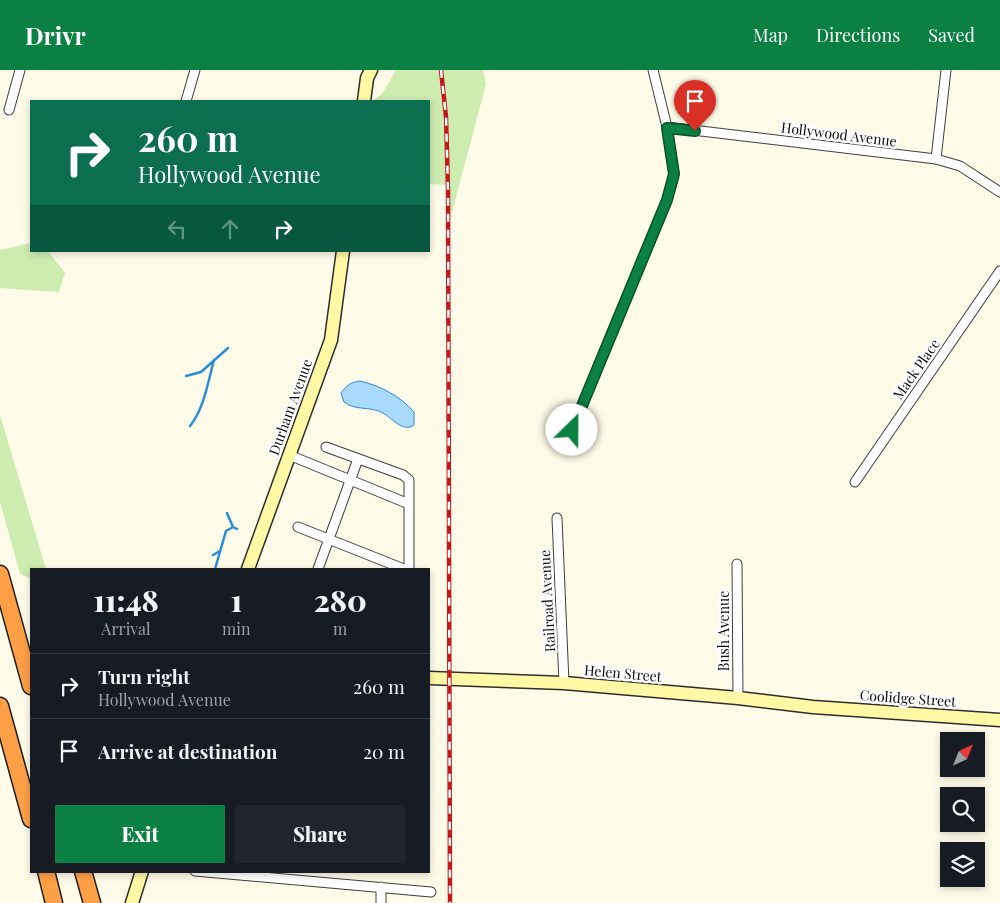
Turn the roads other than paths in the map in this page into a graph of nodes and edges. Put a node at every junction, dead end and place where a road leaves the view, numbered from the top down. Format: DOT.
graph roads {
  1 [pos="20,70"];
  2 [pos="195,70"];
  3 [pos="653,70"];
  4 [pos="946,70"];
  5 [pos="366,73"];
  6 [pos="186,100"];
  7 [pos="364,100"];
  8 [pos="9,110"];
  9 [pos="667,128"];
  10 [pos="936,158"];
  11 [pos="1000,192"];
  12 [pos="343,252"];
  13 [pos="1000,272"];
  14 [pos="572,430"];
  15 [pos="326,447"];
  16 [pos="289,455"];
  17 [pos="358,459"];
  18 [pos="350,480"];
  19 [pos="855,482"];
  20 [pos="409,504"];
  21 [pos="557,518"];
  22 [pos="298,527"];
  23 [pos="328,540"];
  24 [pos="737,564"];
  25 [pos="248,568"];
  26 [pos="318,568"];
  27 [pos="401,568"];
  28 [pos="409,568"];
  29 [pos="0,574"];
  30 [pos="430,678"];
  31 [pos="30,682"];
  32 [pos="564,683"];
  33 [pos="738,698"];
  34 [pos="0,706"];
  35 [pos="813,707"];
  36 [pos="1000,720"];
  37 [pos="30,815"];
  38 [pos="46,873"];
  39 [pos="84,873"];
  40 [pos="141,873"];
  41 [pos="218,873"];
  42 [pos="381,887"];
  43 [pos="431,892"];
  44 [pos="54,903"];
  45 [pos="92,903"];
  46 [pos="132,903"];
  47 [pos="381,903"];
  1 -- 8 [label="street"];
  2 -- 6 [label="street"];
  3 -- 9 [label="street"];
  4 -- 10 [label="street"];
  5 -- 7 [label="street"];
  9 -- 10 [label="street, Hollywood Avenue"];
  9 -- 14 [label="street"];
  10 -- 11 [label="street, Hollywood Avenue"];
  12 -- 16 [label="street, Durham Avenue"];
  13 -- 19 [label="street, Mack Place"];
  15 -- 17 [label="street"];
  16 -- 18 [label="street"];
  16 -- 25 [label="street, Durham Avenue"];
  17 -- 18 [label="street"];
  17 -- 20 [label="street"];
  18 -- 20 [label="street"];
  18 -- 23 [label="street"];
  20 -- 28 [label="street"];
  21 -- 32 [label="street, Railroad Avenue"];
  22 -- 23 [label="street"];
  23 -- 26 [label="street"];
  23 -- 27 [label="street"];
  24 -- 33 [label="street, Bush Avenue"];
  29 -- 31 [label="highway"];
  30 -- 32 [label="street, Helen Street"];
  32 -- 33 [label="street, Helen Street"];
  33 -- 35 [label="street, Helen Street"];
  34 -- 37 [label="highway"];
  35 -- 36 [label="street, Coolidge Street"];
  38 -- 44 [label="highway"];
  39 -- 45 [label="highway"];
  40 -- 46 [label="street"];
  41 -- 42 [label="street"];
  42 -- 43 [label="street"];
  42 -- 47 [label="street"];
}
